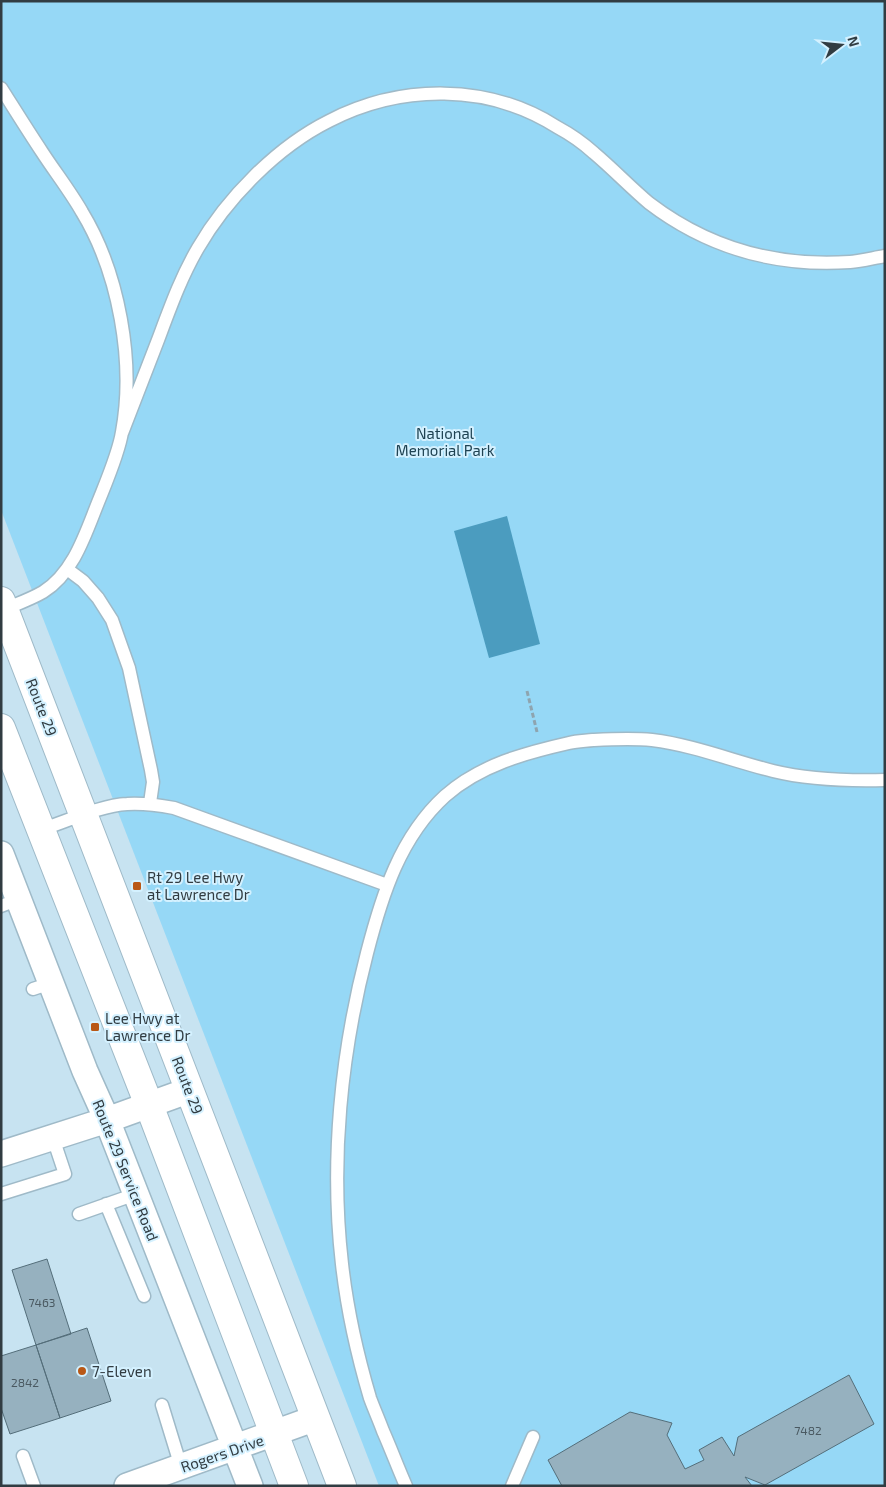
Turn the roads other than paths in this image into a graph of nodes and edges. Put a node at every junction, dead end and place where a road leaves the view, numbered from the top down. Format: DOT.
graph roads {
  1 [pos="1,88"];
  2 [pos="885,256"];
  3 [pos="122,433"];
  4 [pos="67,569"];
  5 [pos="3,605"];
  6 [pos="1,728"];
  7 [pos="885,780"];
  8 [pos="150,803"];
  9 [pos="84,815"];
  10 [pos="40,830"];
  11 [pos="1,854"];
  12 [pos="387,885"];
  13 [pos="10,902"];
  14 [pos="190,1090"];
  15 [pos="149,1105"];
  16 [pos="107,1120"];
  17 [pos="53,1138"];
  18 [pos="1,1154"];
  19 [pos="1,1194"];
  20 [pos="136,1194"];
  21 [pos="106,1204"];
  22 [pos="79,1214"];
  23 [pos="144,1296"];
  24 [pos="162,1405"];
  25 [pos="316,1418"];
  26 [pos="273,1434"];
  27 [pos="533,1437"];
  28 [pos="235,1448"];
  29 [pos="23,1456"];
  30 [pos="181,1467"];
  31 [pos="136,1484"];
  32 [pos="34,1486"];
  33 [pos="250,1486"];
  34 [pos="294,1486"];
  35 [pos="342,1486"];
  36 [pos="406,1486"];
  37 [pos="512,1486"];
  1 -- 3 [label="lane"];
  2 -- 3 [label="lane"];
  3 -- 4 [label="lane"];
  4 -- 5 [label="lane"];
  4 -- 8 [label="lane"];
  5 -- 9 [label="main road, Route 29"];
  6 -- 10 [label="main road"];
  7 -- 12 [label="lane"];
  8 -- 9 [label="lane"];
  8 -- 12 [label="lane"];
  9 -- 10 [label="lane"];
  9 -- 14 [label="main road, Route 29"];
  10 -- 15 [label="main road"];
  11 -- 13 [label="street, Route 29 Service Road"];
  12 -- 36 [label="lane"];
  13 -- 16 [label="street, Route 29 Service Road"];
  14 -- 15 [label="street"];
  14 -- 25 [label="main road, Route 29"];
  15 -- 16 [label="street"];
  15 -- 26 [label="main road"];
  16 -- 17 [label="street"];
  16 -- 20 [label="street, Route 29 Service Road"];
  17 -- 18 [label="street"];
  17 -- 19 [label="lane"];
  20 -- 21 [label="lane"];
  20 -- 28 [label="street, Route 29 Service Road"];
  21 -- 22 [label="lane"];
  21 -- 23 [label="lane"];
  24 -- 30 [label="lane"];
  25 -- 26 [label="street, Rogers Drive"];
  25 -- 35 [label="main road, Route 29"];
  26 -- 28 [label="street, Rogers Drive"];
  26 -- 34 [label="main road"];
  27 -- 37 [label="lane"];
  28 -- 30 [label="street, Rogers Drive"];
  28 -- 33 [label="street, Route 29 Service Road"];
  29 -- 32 [label="lane"];
  30 -- 31 [label="street, Rogers Drive"];
}
